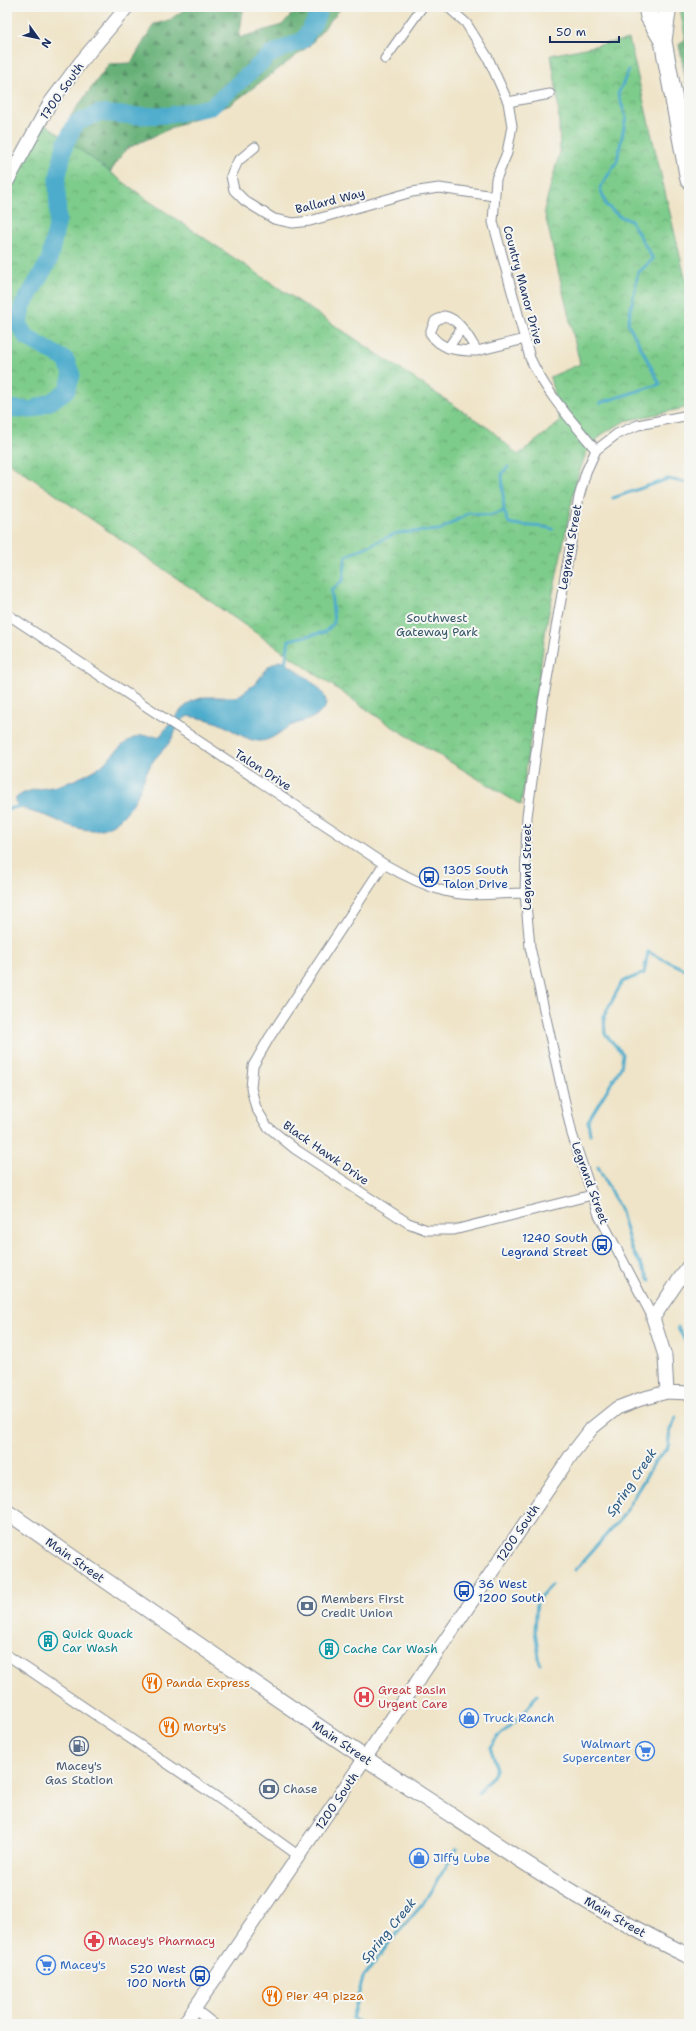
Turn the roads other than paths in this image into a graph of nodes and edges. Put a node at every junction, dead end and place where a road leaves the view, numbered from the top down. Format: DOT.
graph roads {
  1 [pos="127,7"];
  2 [pos="422,7"];
  3 [pos="448,7"];
  4 [pos="647,7"];
  5 [pos="666,7"];
  6 [pos="663,41"];
  7 [pos="385,59"];
  8 [pos="550,94"];
  9 [pos="508,102"];
  10 [pos="256,147"];
  11 [pos="689,180"];
  12 [pos="7,182"];
  13 [pos="494,196"];
  14 [pos="462,328"];
  15 [pos="525,338"];
  16 [pos="448,348"];
  17 [pos="477,351"];
  18 [pos="689,415"];
  19 [pos="596,450"];
  20 [pos="7,614"];
  21 [pos="384,864"];
  22 [pos="525,893"];
  23 [pos="592,1195"];
  24 [pos="689,1265"];
  25 [pos="653,1318"];
  26 [pos="667,1392"];
  27 [pos="689,1393"];
  28 [pos="7,1512"];
  29 [pos="7,1655"];
  30 [pos="366,1758"];
  31 [pos="299,1856"];
  32 [pos="689,1956"];
  33 [pos="195,2009"];
  34 [pos="184,2024"];
  35 [pos="214,2024"];
  1 -- 12 [label="main road, 1700 South"];
  2 -- 7 [label="street"];
  3 -- 9 [label="street, Country Manor Drive"];
  4 -- 6 [label="highway"];
  5 -- 6 [label="highway"];
  6 -- 11 [label="highway"];
  8 -- 9 [label="street"];
  9 -- 13 [label="street, Country Manor Drive"];
  10 -- 13 [label="street, Ballard Way"];
  13 -- 15 [label="street, Country Manor Drive"];
  14 -- 16 [label="street"];
  14 -- 16 [label="street"];
  14 -- 17 [label="street"];
  15 -- 17 [label="street"];
  15 -- 19 [label="street, Country Manor Drive"];
  16 -- 17 [label="street"];
  18 -- 19 [label="street, Legrand Street"];
  19 -- 22 [label="street, Legrand Street"];
  20 -- 21 [label="street, Talon Drive"];
  21 -- 22 [label="street, Talon Drive"];
  21 -- 23 [label="street, Black Hawk Drive"];
  22 -- 23 [label="street, Legrand Street"];
  23 -- 25 [label="street, Legrand Street"];
  24 -- 25 [label="main road"];
  25 -- 26 [label="main road, Legrand Street"];
  26 -- 27 [label="main road, 1200 South"];
  26 -- 30 [label="main road, 1200 South"];
  28 -- 30 [label="main road, Main Street"];
  29 -- 31 [label="street"];
  30 -- 31 [label="main road, 1200 South"];
  30 -- 32 [label="main road, Main Street"];
  31 -- 33 [label="main road, 1200 South"];
  33 -- 34 [label="main road, 1200 South"];
  33 -- 35 [label="street"];
}
